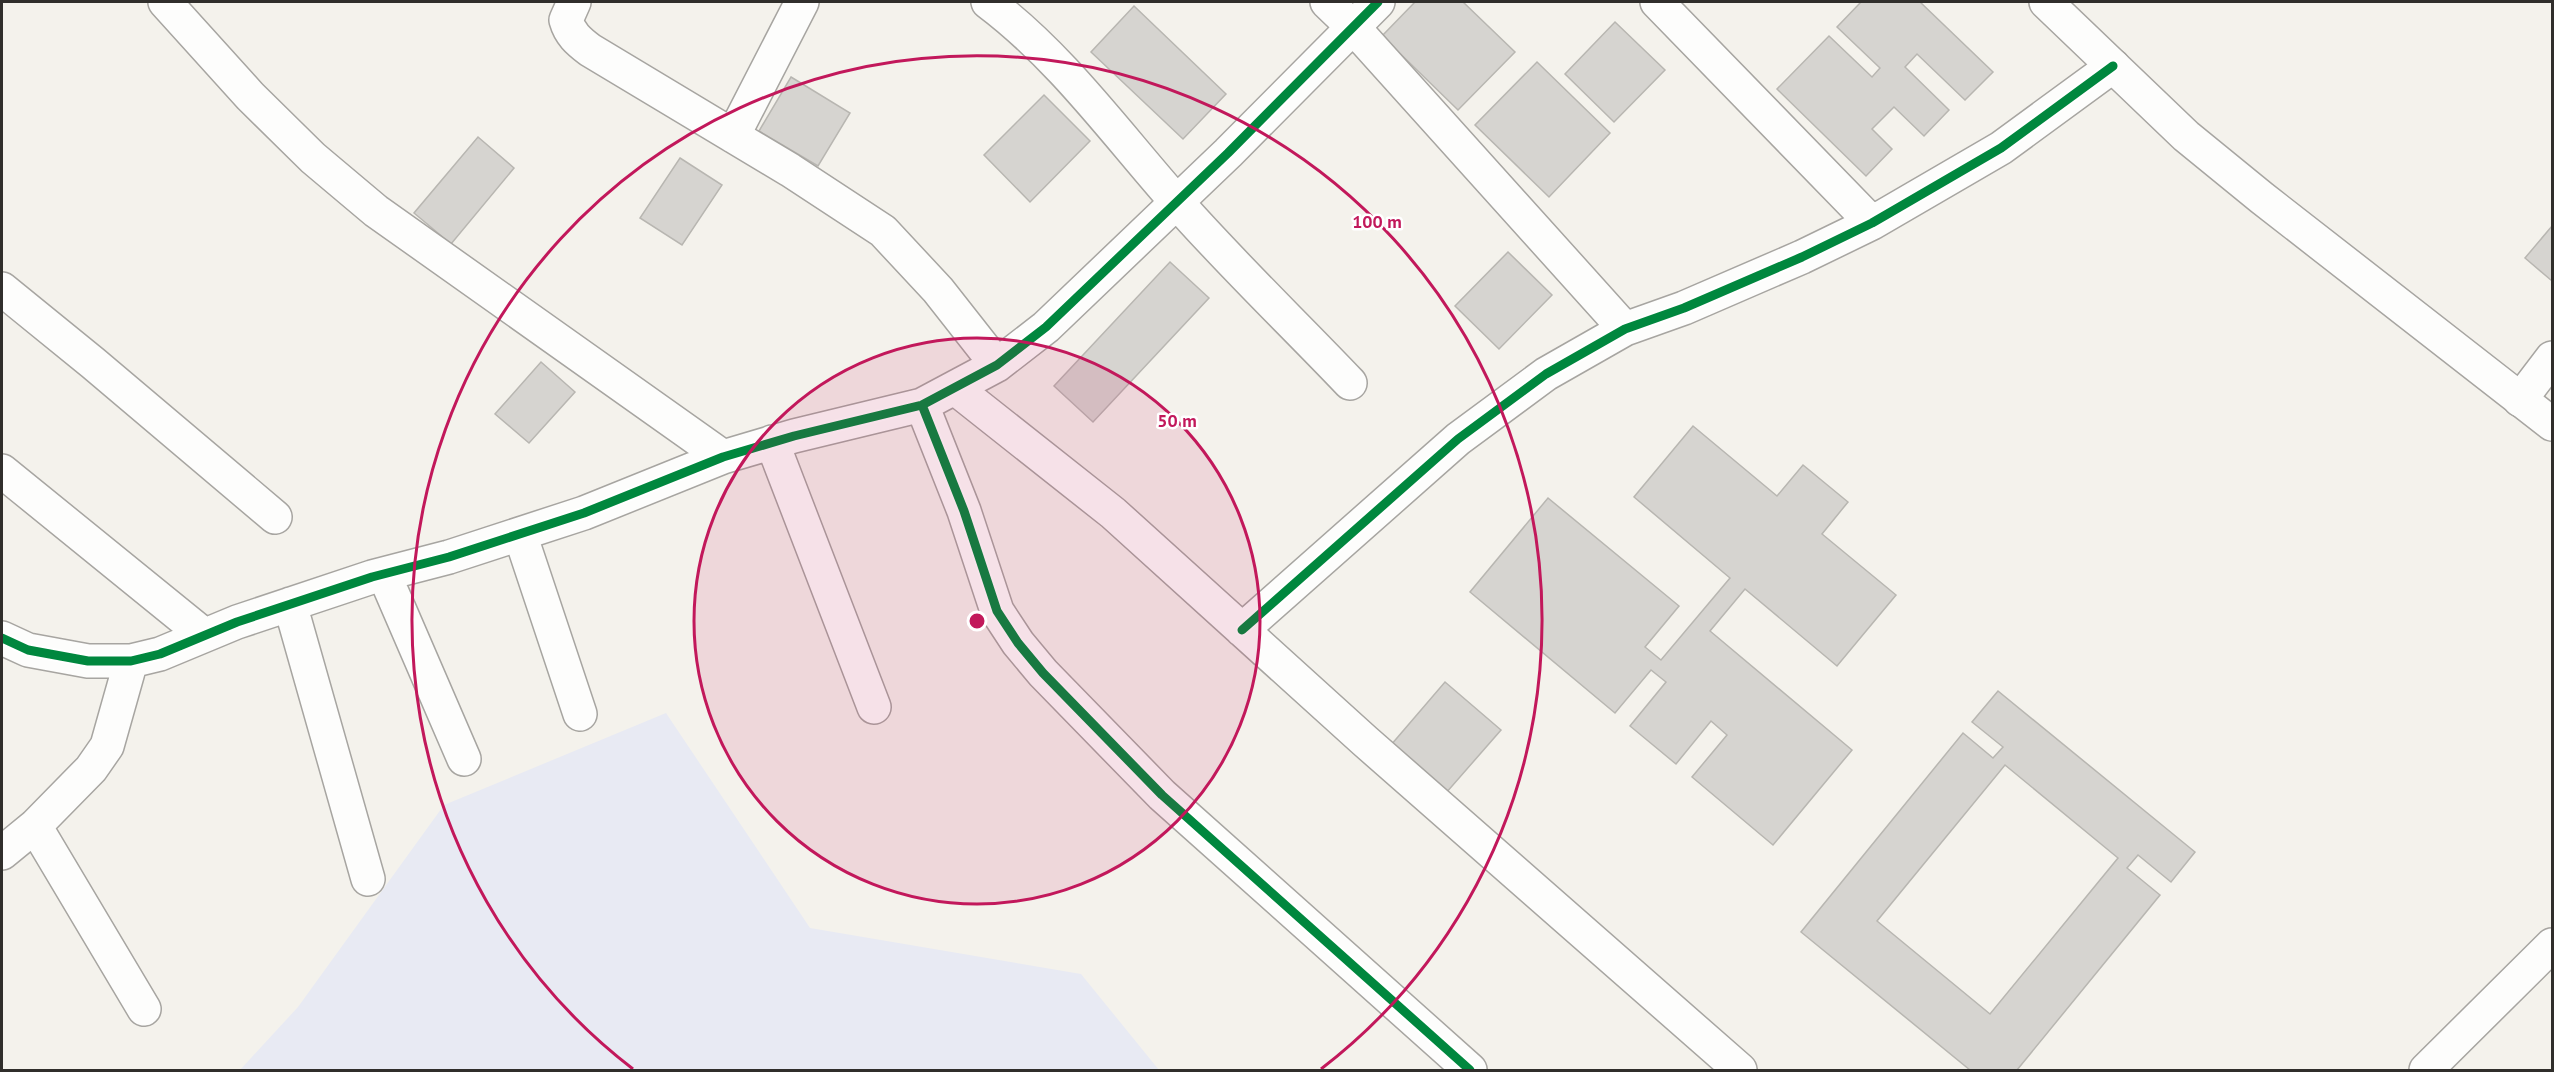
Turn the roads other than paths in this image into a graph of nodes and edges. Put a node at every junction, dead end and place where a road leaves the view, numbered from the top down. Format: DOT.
graph roads {
  1 [pos="165,2"];
  2 [pos="574,2"];
  3 [pos="802,2"];
  4 [pos="988,2"];
  5 [pos="1327,2"];
  6 [pos="1378,2"];
  7 [pos="1658,2"];
  8 [pos="2046,2"];
  9 [pos="1353,27"];
  10 [pos="2113,66"];
  11 [pos="733,136"];
  12 [pos="1177,202"];
  13 [pos="1872,223"];
  14 [pos="2,290"];
  15 [pos="1625,328"];
  16 [pos="2553,358"];
  17 [pos="997,365"];
  18 [pos="1350,383"];
  19 [pos="955,388"];
  20 [pos="2520,400"];
  21 [pos="922,405"];
  22 [pos="2553,424"];
  23 [pos="772,442"];
  24 [pos="723,457"];
  25 [pos="2,471"];
  26 [pos="275,517"];
  27 [pos="520,534"];
  28 [pos="384,574"];
  29 [pos="290,604"];
  30 [pos="1242,630"];
  31 [pos="204,635"];
  32 [pos="2,638"];
  33 [pos="131,661"];
  34 [pos="874,707"];
  35 [pos="580,714"];
  36 [pos="464,759"];
  37 [pos="34,826"];
  38 [pos="2,853"];
  39 [pos="368,879"];
  40 [pos="2553,945"];
  41 [pos="144,1009"];
  42 [pos="1470,1071"];
  43 [pos="1740,1071"];
  44 [pos="2426,1071"];
  1 -- 24 [label="street"];
  2 -- 11 [label="street"];
  3 -- 11 [label="street"];
  4 -- 12 [label="street"];
  5 -- 9 [label="street"];
  6 -- 9 [label="street"];
  7 -- 13 [label="street"];
  8 -- 10 [label="street"];
  9 -- 12 [label="street"];
  9 -- 15 [label="street"];
  10 -- 13 [label="street"];
  10 -- 20 [label="street"];
  11 -- 17 [label="street"];
  12 -- 17 [label="street"];
  12 -- 18 [label="street"];
  13 -- 15 [label="street"];
  14 -- 26 [label="street"];
  15 -- 30 [label="street"];
  16 -- 20 [label="street"];
  17 -- 19 [label="street"];
  19 -- 21 [label="street"];
  19 -- 30 [label="street"];
  20 -- 22 [label="street"];
  21 -- 23 [label="street"];
  21 -- 42 [label="street"];
  23 -- 24 [label="street"];
  23 -- 34 [label="street"];
  24 -- 27 [label="street"];
  25 -- 31 [label="street"];
  27 -- 28 [label="street"];
  27 -- 35 [label="street"];
  28 -- 29 [label="street"];
  28 -- 36 [label="street"];
  29 -- 31 [label="street"];
  29 -- 39 [label="street"];
  30 -- 43 [label="street"];
  31 -- 33 [label="street"];
  32 -- 33 [label="street"];
  33 -- 37 [label="street"];
  37 -- 38 [label="street"];
  37 -- 41 [label="street"];
  40 -- 44 [label="street"];
}
